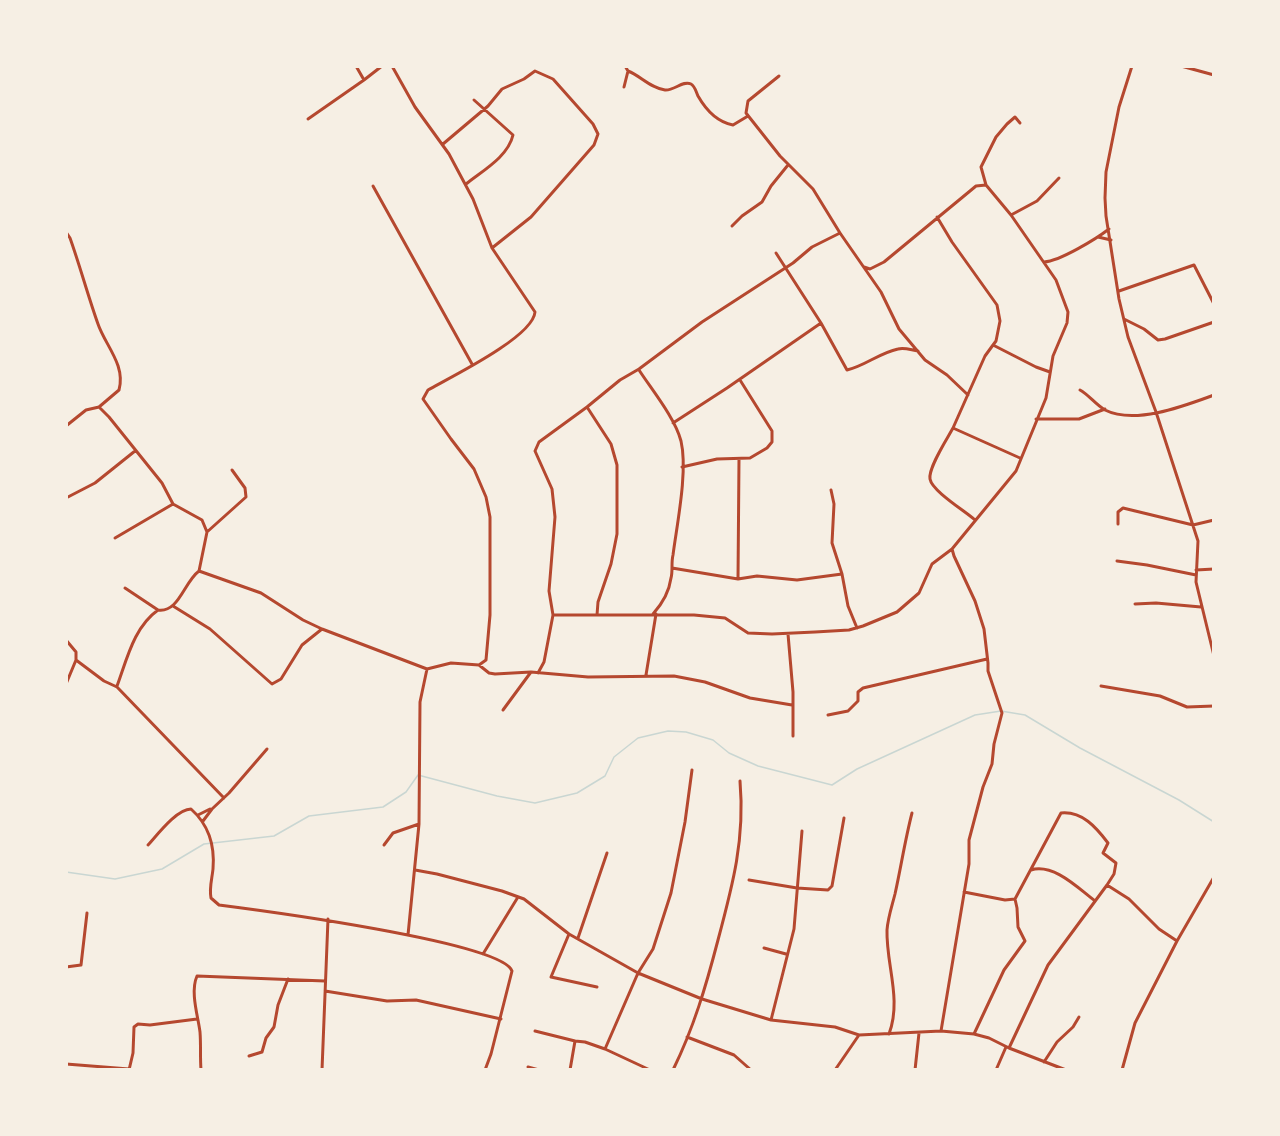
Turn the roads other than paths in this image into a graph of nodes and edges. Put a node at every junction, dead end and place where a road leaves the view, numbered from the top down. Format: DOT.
graph roads {
  1 [pos="356,66"];
  2 [pos="382,66"];
  3 [pos="392,66"];
  4 [pos="625,66"];
  5 [pos="1132,66"];
  6 [pos="1181,66"];
  7 [pos="628,71"];
  8 [pos="1214,75"];
  9 [pos="779,76"];
  10 [pos="364,80"];
  11 [pos="624,87"];
  12 [pos="474,100"];
  13 [pos="483,110"];
  14 [pos="748,117"];
  15 [pos="308,119"];
  16 [pos="1020,123"];
  17 [pos="443,144"];
  18 [pos="788,165"];
  19 [pos="1059,178"];
  20 [pos="466,184"];
  21 [pos="986,185"];
  22 [pos="373,186"];
  23 [pos="1011,215"];
  24 [pos="937,217"];
  25 [pos="732,226"];
  26 [pos="1109,229"];
  27 [pos="66,232"];
  28 [pos="840,233"];
  29 [pos="1098,237"];
  30 [pos="1111,240"];
  31 [pos="492,248"];
  32 [pos="776,253"];
  33 [pos="1055,261"];
  34 [pos="1044,262"];
  35 [pos="863,266"];
  36 [pos="784,267"];
  37 [pos="1048,268"];
  38 [pos="870,269"];
  39 [pos="872,278"];
  40 [pos="1118,291"];
  41 [pos="1214,304"];
  42 [pos="1124,319"];
  43 [pos="1214,321"];
  44 [pos="821,323"];
  45 [pos="993,345"];
  46 [pos="918,351"];
  47 [pos="472,364"];
  48 [pos="639,369"];
  49 [pos="1050,372"];
  50 [pos="740,380"];
  51 [pos="1080,390"];
  52 [pos="968,394"];
  53 [pos="1214,395"];
  54 [pos="99,407"];
  55 [pos="587,407"];
  56 [pos="1105,410"];
  57 [pos="1156,412"];
  58 [pos="1036,419"];
  59 [pos="673,423"];
  60 [pos="66,426"];
  61 [pos="953,428"];
  62 [pos="135,450"];
  63 [pos="739,459"];
  64 [pos="1021,459"];
  65 [pos="682,467"];
  66 [pos="232,470"];
  67 [pos="831,490"];
  68 [pos="66,498"];
  69 [pos="173,504"];
  70 [pos="975,520"];
  71 [pos="1214,520"];
  72 [pos="1118,524"];
  73 [pos="1193,525"];
  74 [pos="207,532"];
  75 [pos="115,538"];
  76 [pos="952,549"];
  77 [pos="1117,561"];
  78 [pos="672,568"];
  79 [pos="1214,569"];
  80 [pos="199,571"];
  81 [pos="1196,572"];
  82 [pos="842,574"];
  83 [pos="738,579"];
  84 [pos="125,588"];
  85 [pos="1135,604"];
  86 [pos="173,606"];
  87 [pos="1201,607"];
  88 [pos="158,610"];
  89 [pos="654,614"];
  90 [pos="553,615"];
  91 [pos="597,615"];
  92 [pos="322,628"];
  93 [pos="857,628"];
  94 [pos="788,634"];
  95 [pos="66,640"];
  96 [pos="1214,656"];
  97 [pos="987,659"];
  98 [pos="76,660"];
  99 [pos="479,665"];
  100 [pos="427,669"];
  101 [pos="531,672"];
  102 [pos="538,672"];
  103 [pos="646,675"];
  104 [pos="66,684"];
  105 [pos="1101,686"];
  106 [pos="117,687"];
  107 [pos="792,705"];
  108 [pos="1214,706"];
  109 [pos="502,710"];
  110 [pos="828,715"];
  111 [pos="794,736"];
  112 [pos="267,749"];
  113 [pos="692,770"];
  114 [pos="740,781"];
  115 [pos="224,798"];
  116 [pos="212,809"];
  117 [pos="912,813"];
  118 [pos="198,815"];
  119 [pos="844,818"];
  120 [pos="203,821"];
  121 [pos="419,824"];
  122 [pos="801,831"];
  123 [pos="148,845"];
  124 [pos="384,845"];
  125 [pos="607,853"];
  126 [pos="415,870"];
  127 [pos="1031,870"];
  128 [pos="1214,877"];
  129 [pos="749,880"];
  130 [pos="1107,885"];
  131 [pos="797,888"];
  132 [pos="964,892"];
  133 [pos="518,897"];
  134 [pos="1014,899"];
  135 [pos="1095,902"];
  136 [pos="87,912"];
  137 [pos="328,919"];
  138 [pos="569,934"];
  139 [pos="408,935"];
  140 [pos="578,938"];
  141 [pos="1177,941"];
  142 [pos="764,948"];
  143 [pos="483,954"];
  144 [pos="786,954"];
  145 [pos="66,967"];
  146 [pos="638,973"];
  147 [pos="288,979"];
  148 [pos="325,981"];
  149 [pos="597,987"];
  150 [pos="325,991"];
  151 [pos="702,999"];
  152 [pos="1079,1017"];
  153 [pos="197,1019"];
  154 [pos="501,1019"];
  155 [pos="771,1020"];
  156 [pos="535,1031"];
  157 [pos="941,1031"];
  158 [pos="919,1032"];
  159 [pos="889,1034"];
  160 [pos="974,1034"];
  161 [pos="859,1035"];
  162 [pos="687,1037"];
  163 [pos="574,1041"];
  164 [pos="1007,1048"];
  165 [pos="605,1049"];
  166 [pos="249,1056"];
  167 [pos="1044,1062"];
  168 [pos="66,1064"];
  169 [pos="528,1067"];
  170 [pos="129,1070"];
  171 [pos="201,1070"];
  172 [pos="322,1070"];
  173 [pos="485,1070"];
  174 [pos="539,1070"];
  175 [pos="570,1070"];
  176 [pos="650,1070"];
  177 [pos="673,1070"];
  178 [pos="751,1070"];
  179 [pos="835,1070"];
  180 [pos="915,1070"];
  181 [pos="996,1070"];
  182 [pos="1066,1070"];
  183 [pos="1122,1070"];
  1 -- 10 [label="street"];
  2 -- 10 [label="street"];
  3 -- 17 [label="street"];
  4 -- 7 [label="street"];
  5 -- 26 [label="street"];
  6 -- 8 [label="street"];
  7 -- 11 [label="street"];
  7 -- 14 [label="street"];
  9 -- 14 [label="street"];
  10 -- 15 [label="street"];
  12 -- 13 [label="street"];
  13 -- 17 [label="street"];
  13 -- 20 [label="street"];
  13 -- 31 [label="street"];
  14 -- 18 [label="street"];
  16 -- 21 [label="street"];
  17 -- 20 [label="street"];
  18 -- 25 [label="street"];
  18 -- 28 [label="street"];
  19 -- 23 [label="street"];
  20 -- 31 [label="street"];
  21 -- 23 [label="street"];
  21 -- 24 [label="street"];
  22 -- 47 [label="street"];
  23 -- 34 [label="street"];
  24 -- 38 [label="street"];
  24 -- 45 [label="street"];
  26 -- 29 [label="street"];
  26 -- 30 [label="street"];
  27 -- 54 [label="street"];
  28 -- 35 [label="street"];
  28 -- 36 [label="street"];
  29 -- 30 [label="street"];
  29 -- 33 [label="street"];
  30 -- 40 [label="street"];
  31 -- 47 [label="street"];
  32 -- 36 [label="street"];
  33 -- 34 [label="street"];
  33 -- 37 [label="street"];
  34 -- 37 [label="street"];
  35 -- 38 [label="street"];
  35 -- 39 [label="street"];
  36 -- 44 [label="street"];
  36 -- 48 [label="street"];
  37 -- 49 [label="street"];
  38 -- 39 [label="street"];
  39 -- 46 [label="street"];
  40 -- 41 [label="street"];
  40 -- 42 [label="street"];
  42 -- 43 [label="street"];
  42 -- 57 [label="street"];
  44 -- 46 [label="street"];
  44 -- 50 [label="street"];
  45 -- 49 [label="street"];
  45 -- 52 [label="street"];
  46 -- 52 [label="street"];
  47 -- 99 [label="street"];
  48 -- 55 [label="street"];
  48 -- 59 [label="street"];
  49 -- 58 [label="street"];
  50 -- 59 [label="street"];
  50 -- 63 [label="street"];
  51 -- 56 [label="street"];
  52 -- 61 [label="street"];
  53 -- 57 [label="street"];
  54 -- 60 [label="street"];
  54 -- 62 [label="street"];
  55 -- 90 [label="street"];
  55 -- 91 [label="street"];
  56 -- 57 [label="street"];
  56 -- 58 [label="street"];
  57 -- 73 [label="street"];
  58 -- 64 [label="street"];
  59 -- 65 [label="street"];
  61 -- 64 [label="street"];
  61 -- 70 [label="street"];
  62 -- 68 [label="street"];
  62 -- 69 [label="street"];
  63 -- 65 [label="street"];
  63 -- 83 [label="street"];
  64 -- 70 [label="street"];
  65 -- 78 [label="street"];
  66 -- 74 [label="street"];
  67 -- 82 [label="street"];
  69 -- 74 [label="street"];
  69 -- 75 [label="street"];
  70 -- 76 [label="street"];
  71 -- 73 [label="street"];
  72 -- 73 [label="street"];
  73 -- 81 [label="street"];
  74 -- 80 [label="street"];
  76 -- 93 [label="street"];
  76 -- 97 [label="street"];
  77 -- 81 [label="street"];
  78 -- 83 [label="street"];
  78 -- 89 [label="street"];
  79 -- 81 [label="street"];
  80 -- 86 [label="street"];
  80 -- 92 [label="street"];
  81 -- 87 [label="street"];
  82 -- 83 [label="street"];
  82 -- 93 [label="street"];
  84 -- 88 [label="street"];
  85 -- 87 [label="street"];
  86 -- 88 [label="street"];
  86 -- 92 [label="street"];
  87 -- 96 [label="street"];
  88 -- 106 [label="street"];
  89 -- 91 [label="street"];
  89 -- 94 [label="street"];
  89 -- 103 [label="street"];
  90 -- 91 [label="street"];
  90 -- 102 [label="street"];
  92 -- 100 [label="street"];
  93 -- 94 [label="street"];
  94 -- 107 [label="street"];
  95 -- 98 [label="street"];
  97 -- 110 [label="street"];
  97 -- 132 [label="street"];
  98 -- 104 [label="street"];
  98 -- 106 [label="street"];
  99 -- 100 [label="street"];
  99 -- 101 [label="street"];
  100 -- 121 [label="street"];
  101 -- 102 [label="street"];
  101 -- 109 [label="street"];
  102 -- 103 [label="street"];
  103 -- 107 [label="street"];
  105 -- 108 [label="street"];
  106 -- 115 [label="street"];
  107 -- 111 [label="street"];
  112 -- 115 [label="street"];
  113 -- 146 [label="street"];
  114 -- 151 [label="street"];
  115 -- 116 [label="street"];
  116 -- 118 [label="street"];
  116 -- 120 [label="street"];
  117 -- 159 [label="street"];
  118 -- 120 [label="street"];
  118 -- 123 [label="street"];
  119 -- 131 [label="street"];
  120 -- 137 [label="street"];
  121 -- 124 [label="street"];
  121 -- 126 [label="street"];
  122 -- 131 [label="street"];
  125 -- 140 [label="street"];
  126 -- 133 [label="street"];
  126 -- 139 [label="street"];
  127 -- 130 [label="street"];
  127 -- 134 [label="street"];
  127 -- 135 [label="street"];
  128 -- 141 [label="street"];
  129 -- 131 [label="street"];
  130 -- 135 [label="street"];
  130 -- 141 [label="street"];
  131 -- 144 [label="street"];
  132 -- 134 [label="street"];
  132 -- 157 [label="street"];
  133 -- 138 [label="street"];
  133 -- 143 [label="street"];
  134 -- 160 [label="street"];
  135 -- 164 [label="street"];
  136 -- 145 [label="street"];
  137 -- 139 [label="street"];
  137 -- 148 [label="street"];
  138 -- 140 [label="street"];
  138 -- 149 [label="street"];
  139 -- 143 [label="street"];
  140 -- 146 [label="street"];
  141 -- 183 [label="street"];
  142 -- 144 [label="street"];
  143 -- 154 [label="street"];
  144 -- 155 [label="street"];
  146 -- 151 [label="street"];
  146 -- 165 [label="street"];
  147 -- 148 [label="street"];
  147 -- 153 [label="street"];
  147 -- 166 [label="street"];
  148 -- 150 [label="street"];
  150 -- 154 [label="street"];
  150 -- 172 [label="street"];
  151 -- 155 [label="street"];
  151 -- 162 [label="street"];
  152 -- 167 [label="street"];
  153 -- 170 [label="street"];
  153 -- 171 [label="street"];
  154 -- 173 [label="street"];
  155 -- 161 [label="street"];
  156 -- 163 [label="street"];
  157 -- 158 [label="street"];
  157 -- 160 [label="street"];
  158 -- 159 [label="street"];
  158 -- 180 [label="street"];
  159 -- 161 [label="street"];
  160 -- 164 [label="street"];
  161 -- 179 [label="street"];
  162 -- 177 [label="street"];
  162 -- 178 [label="street"];
  163 -- 165 [label="street"];
  163 -- 175 [label="street"];
  164 -- 167 [label="street"];
  164 -- 181 [label="street"];
  165 -- 176 [label="street"];
  167 -- 182 [label="street"];
  168 -- 170 [label="street"];
  169 -- 174 [label="street"];
}
